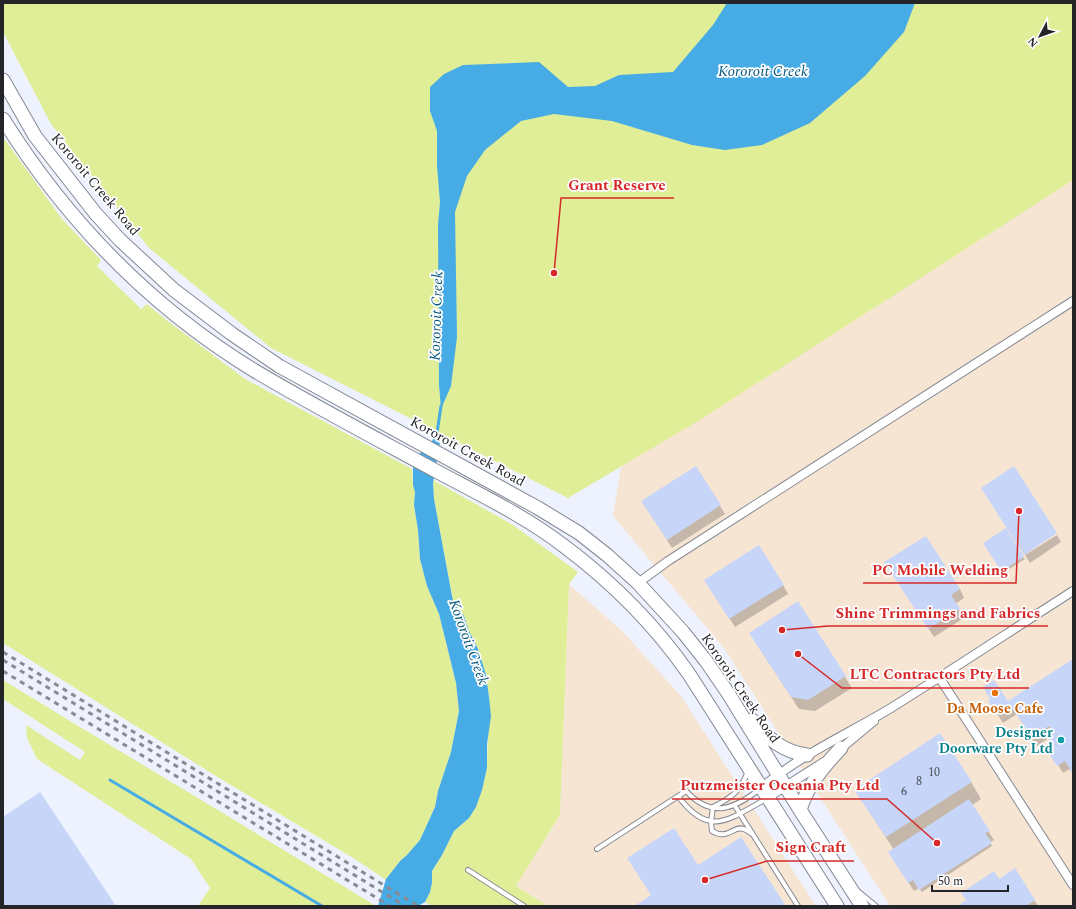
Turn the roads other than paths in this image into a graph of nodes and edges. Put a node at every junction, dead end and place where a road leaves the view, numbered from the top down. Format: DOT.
graph roads {
  1 [pos="3,80"];
  2 [pos="3,119"];
  3 [pos="1073,301"];
  4 [pos="638,583"];
  5 [pos="1073,591"];
  6 [pos="938,677"];
  7 [pos="728,693"];
  8 [pos="890,708"];
  9 [pos="841,748"];
  10 [pos="807,755"];
  11 [pos="749,769"];
  12 [pos="778,774"];
  13 [pos="786,786"];
  14 [pos="764,793"];
  15 [pos="678,796"];
  16 [pos="735,806"];
  17 [pos="713,807"];
  18 [pos="800,810"];
  19 [pos="740,813"];
  20 [pos="711,822"];
  21 [pos="752,834"];
  22 [pos="597,849"];
  23 [pos="468,870"];
  24 [pos="845,880"];
  25 [pos="1073,885"];
  26 [pos="524,906"];
  27 [pos="798,906"];
  28 [pos="837,906"];
  29 [pos="862,906"];
  30 [pos="876,906"];
  1 -- 4 [label="main road, Kororoit Creek Road"];
  2 -- 11 [label="main road"];
  3 -- 4 [label="street"];
  4 -- 7 [label="main road, Kororoit Creek Road"];
  5 -- 6 [label="street"];
  6 -- 8 [label="street"];
  6 -- 25 [label="street"];
  7 -- 10 [label="main road"];
  7 -- 12 [label="main road, Kororoit Creek Road"];
  8 -- 9 [label="street"];
  8 -- 10 [label="street"];
  9 -- 13 [label="street"];
  9 -- 18 [label="main road"];
  10 -- 12 [label="street"];
  11 -- 14 [label="main road"];
  11 -- 17 [label="lane"];
  12 -- 13 [label="main road, Kororoit Creek Road"];
  12 -- 14 [label="street"];
  13 -- 14 [label="street"];
  13 -- 18 [label="main road, Kororoit Creek Road"];
  14 -- 16 [label="lane"];
  14 -- 19 [label="lane"];
  14 -- 28 [label="main road"];
  15 -- 17 [label="lane"];
  15 -- 20 [label="lane"];
  15 -- 22 [label="lane"];
  16 -- 17 [label="lane"];
  16 -- 19 [label="lane"];
  17 -- 20 [label="lane"];
  18 -- 24 [label="main road, Kororoit Creek Road"];
  19 -- 20 [label="lane"];
  19 -- 21 [label="lane"];
  20 -- 21 [label="lane"];
  21 -- 27 [label="lane"];
  23 -- 26 [label="lane"];
  24 -- 29 [label="main road, Kororoit Creek Road"];
  24 -- 30 [label="lane"];
}
